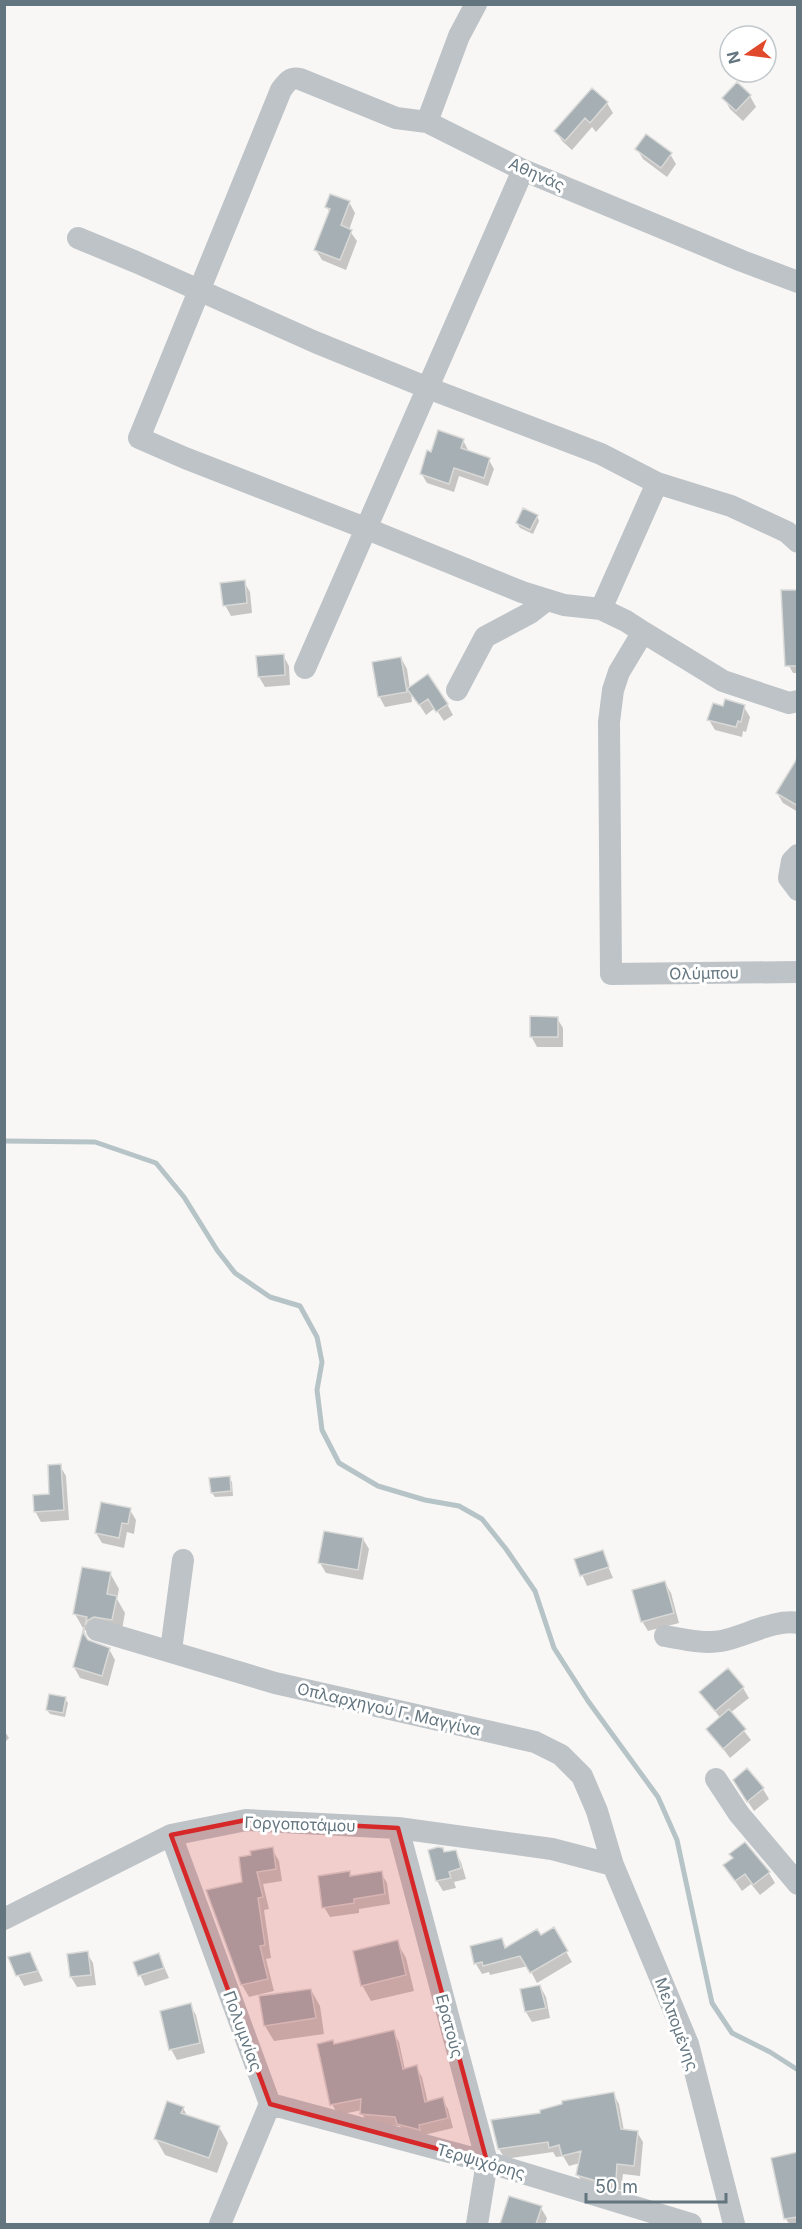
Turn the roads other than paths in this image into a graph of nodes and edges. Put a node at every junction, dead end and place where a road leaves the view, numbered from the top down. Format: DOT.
graph roads {
  1 [pos="476,4"];
  2 [pos="427,122"];
  3 [pos="523,170"];
  4 [pos="78,238"];
  5 [pos="798,282"];
  6 [pos="200,290"];
  7 [pos="428,388"];
  8 [pos="657,483"];
  9 [pos="365,528"];
  10 [pos="798,542"];
  11 [pos="547,600"];
  12 [pos="601,609"];
  13 [pos="642,632"];
  14 [pos="305,668"];
  15 [pos="457,690"];
  16 [pos="798,701"];
  17 [pos="798,855"];
  18 [pos="798,890"];
  19 [pos="798,972"];
  20 [pos="183,1560"];
  21 [pos="798,1623"];
  22 [pos="97,1630"];
  23 [pos="665,1636"];
  24 [pos="171,1650"];
  25 [pos="716,1779"];
  26 [pos="398,1828"];
  27 [pos="171,1835"];
  28 [pos="613,1865"];
  29 [pos="798,1884"];
  30 [pos="4,1919"];
  31 [pos="270,2104"];
  32 [pos="486,2162"];
  33 [pos="220,2224"];
  34 [pos="477,2224"];
  35 [pos="690,2224"];
  36 [pos="734,2224"];
  1 -- 2 [label="street"];
  2 -- 3 [label="street, Αθηνάς"];
  2 -- 6 [label="street, Αθηνάς"];
  3 -- 5 [label="street, Αθηνάς"];
  3 -- 7 [label="street"];
  4 -- 6 [label="street"];
  6 -- 7 [label="street"];
  6 -- 9 [label="street"];
  7 -- 8 [label="street"];
  7 -- 9 [label="street"];
  8 -- 10 [label="street"];
  8 -- 12 [label="street"];
  9 -- 11 [label="street"];
  9 -- 14 [label="street"];
  11 -- 12 [label="street"];
  11 -- 15 [label="street"];
  12 -- 13 [label="street"];
  13 -- 16 [label="street"];
  13 -- 19 [label="street, Ολύμπου"];
  17 -- 18 [label="street"];
  20 -- 24 [label="street"];
  21 -- 23 [label="street"];
  22 -- 24 [label="street, Οπλαρχηγού Γ. Μαγγίνα"];
  24 -- 28 [label="street, Οπλαρχηγού Γ. Μαγγίνα"];
  25 -- 29 [label="street"];
  26 -- 27 [label="street, Γοργοποτάμου"];
  26 -- 28 [label="street, Γοργοποτάμου"];
  26 -- 32 [label="street, Ερατούς"];
  27 -- 30 [label="street, Γοργοποτάμου"];
  27 -- 31 [label="street, Πολυμνίας"];
  28 -- 36 [label="street, Μελπομένης"];
  31 -- 32 [label="street, Τερψιχόρης"];
  31 -- 33 [label="street"];
  32 -- 34 [label="street, Ερατούς"];
  32 -- 35 [label="street, Τερψιχόρης"];
}
